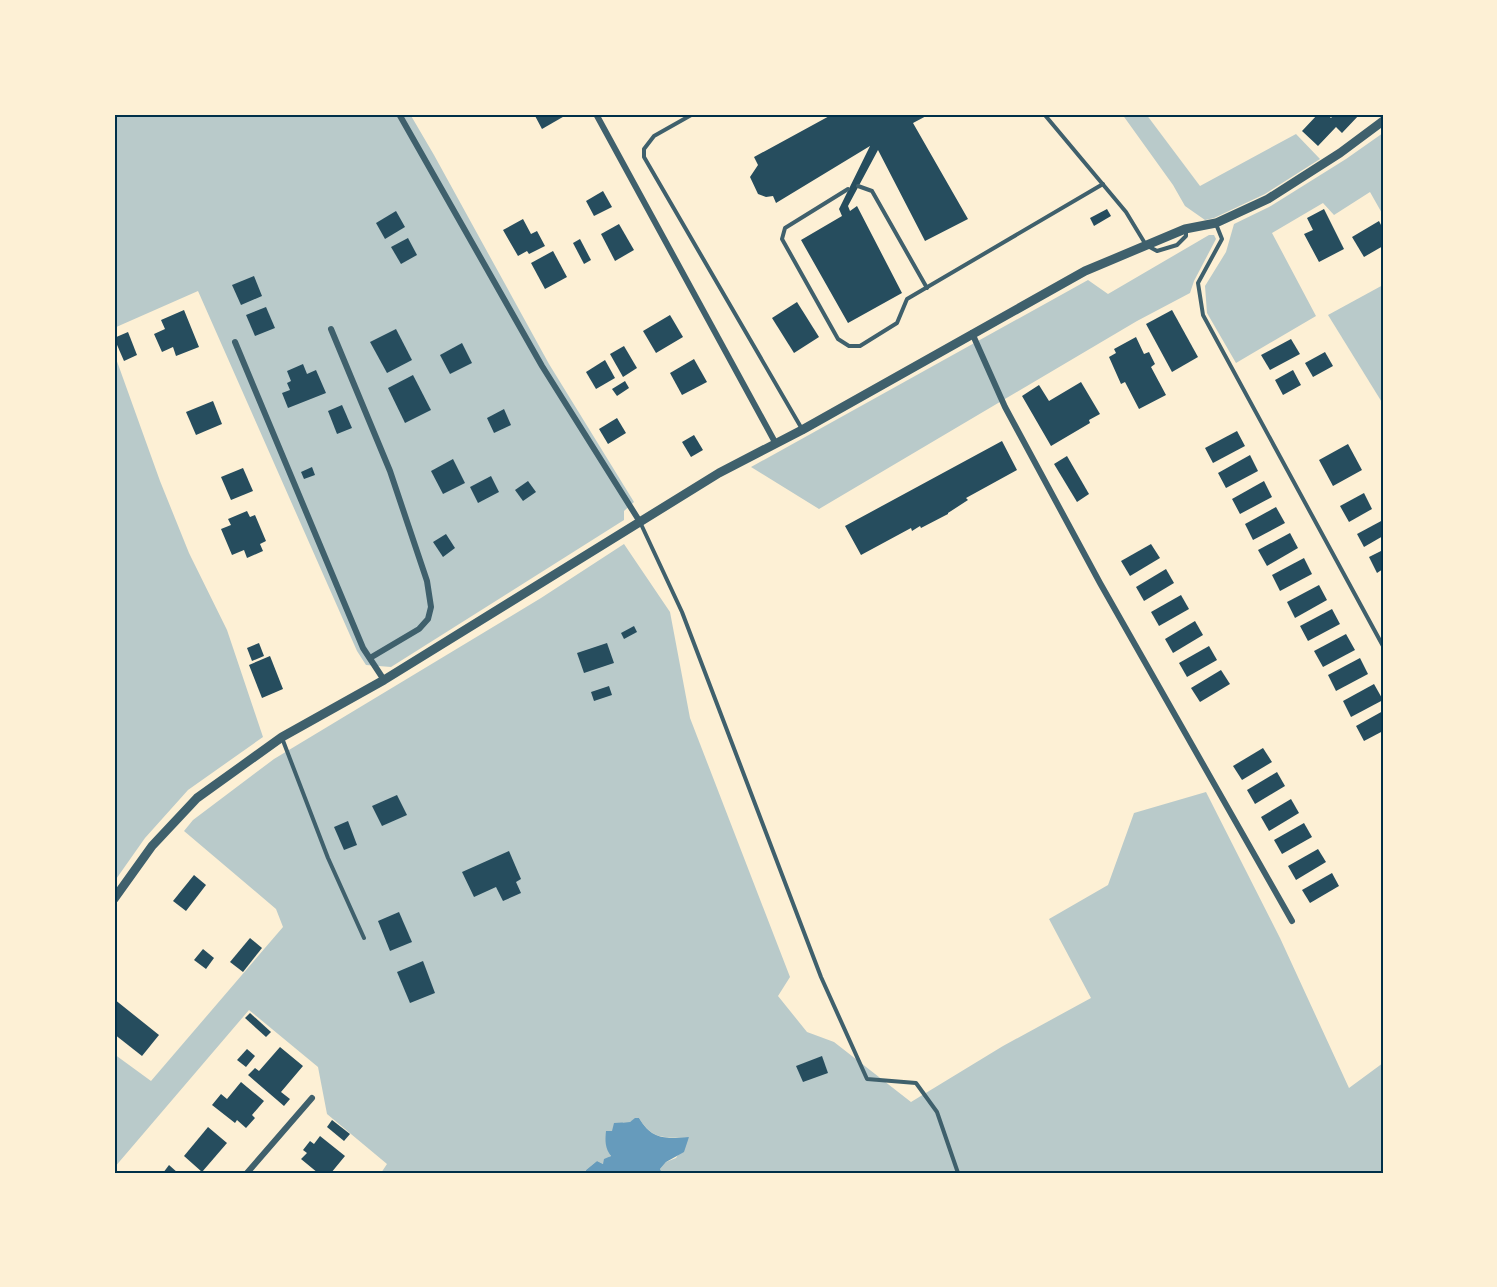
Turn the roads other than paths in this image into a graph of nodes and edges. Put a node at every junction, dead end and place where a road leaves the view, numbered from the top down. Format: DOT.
graph roads {
  1 [pos="399,114"];
  2 [pos="596,114"];
  3 [pos="693,114"];
  4 [pos="1044,114"];
  5 [pos="1383,121"];
  6 [pos="1103,184"];
  7 [pos="858,186"];
  8 [pos="848,189"];
  9 [pos="1216,223"];
  10 [pos="1146,245"];
  11 [pos="927,288"];
  12 [pos="331,329"];
  13 [pos="972,333"];
  14 [pos="235,342"];
  15 [pos="802,430"];
  16 [pos="776,444"];
  17 [pos="640,522"];
  18 [pos="1383,646"];
  19 [pos="370,658"];
  20 [pos="384,680"];
  21 [pos="282,737"];
  22 [pos="114,899"];
  23 [pos="1292,921"];
  24 [pos="364,938"];
  25 [pos="312,1098"];
  26 [pos="247,1173"];
  27 [pos="958,1173"];
  1 -- 17 [label="street"];
  2 -- 16 [label="street"];
  3 -- 15 [label="lane"];
  4 -- 6 [label="lane"];
  5 -- 9 [label="street"];
  6 -- 10 [label="lane"];
  6 -- 11 [label="lane"];
  7 -- 11 [label="lane"];
  8 -- 11 [label="lane"];
  9 -- 10 [label="street"];
  9 -- 18 [label="lane"];
  10 -- 13 [label="street"];
  12 -- 19 [label="street"];
  13 -- 15 [label="street"];
  13 -- 23 [label="street"];
  14 -- 19 [label="street"];
  15 -- 16 [label="street"];
  16 -- 17 [label="street"];
  17 -- 20 [label="street"];
  17 -- 27 [label="lane"];
  19 -- 20 [label="street"];
  20 -- 21 [label="street"];
  21 -- 22 [label="street"];
  21 -- 24 [label="lane"];
  25 -- 26 [label="street"];
}
